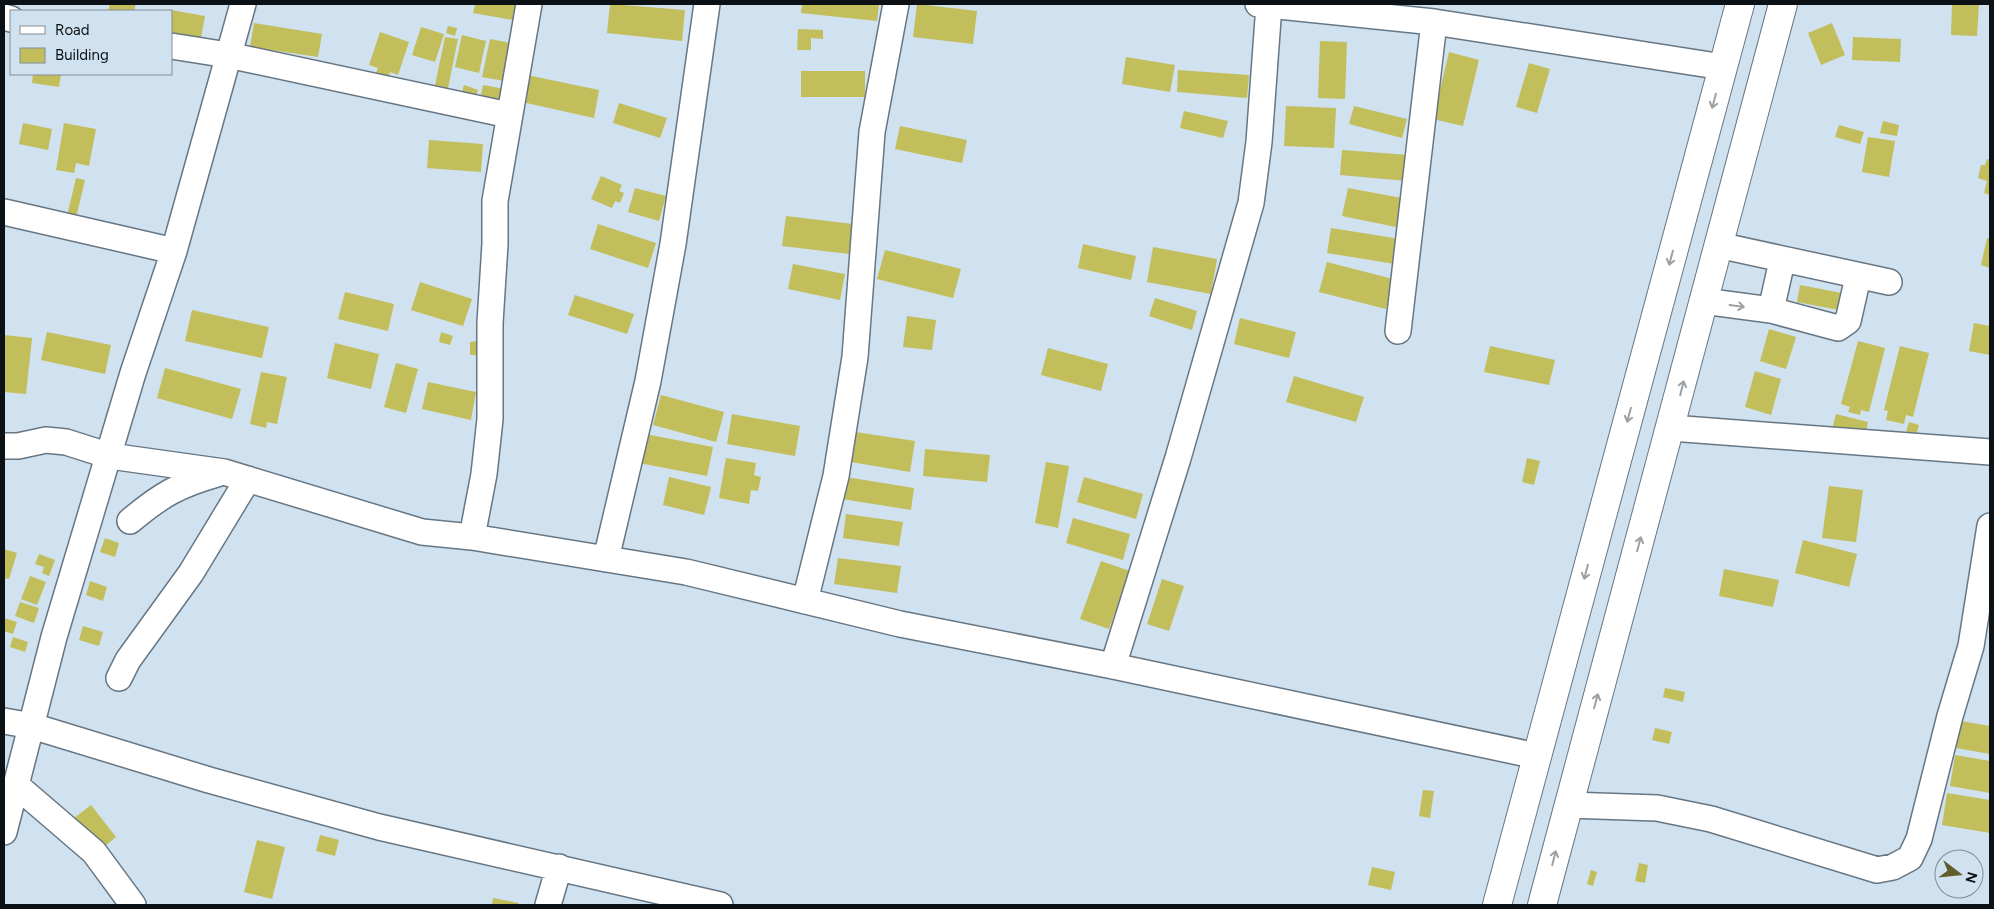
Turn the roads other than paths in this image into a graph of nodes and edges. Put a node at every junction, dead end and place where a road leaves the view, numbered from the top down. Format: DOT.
graph roads {
  1 [pos="243,4"];
  2 [pos="529,4"];
  3 [pos="707,4"];
  4 [pos="896,4"];
  5 [pos="1740,4"];
  6 [pos="1784,4"];
  7 [pos="1263,5"];
  8 [pos="1446,17"];
  9 [pos="172,46"];
  10 [pos="228,55"];
  11 [pos="1723,67"];
  12 [pos="509,115"];
  13 [pos="4,212"];
  14 [pos="1718,245"];
  15 [pos="174,251"];
  16 [pos="1782,261"];
  17 [pos="1858,277"];
  18 [pos="1889,282"];
  19 [pos="1703,301"];
  20 [pos="1770,310"];
  21 [pos="1398,331"];
  22 [pos="1671,428"];
  23 [pos="4,446"];
  24 [pos="1990,452"];
  25 [pos="110,456"];
  26 [pos="236,475"];
  27 [pos="130,521"];
  28 [pos="1990,526"];
  29 [pos="472,537"];
  30 [pos="606,559"];
  31 [pos="805,601"];
  32 [pos="1113,666"];
  33 [pos="119,678"];
  34 [pos="4,721"];
  35 [pos="32,726"];
  36 [pos="1537,756"];
  37 [pos="16,784"];
  38 [pos="1568,805"];
  39 [pos="4,832"];
  40 [pos="559,867"];
  41 [pos="134,905"];
  42 [pos="548,905"];
  43 [pos="720,905"];
  44 [pos="1497,905"];
  45 [pos="1542,905"];
  1 -- 10 [label="street"];
  2 -- 12 [label="street"];
  3 -- 30 [label="street"];
  4 -- 31 [label="street"];
  5 -- 11 [label="highway"];
  6 -- 14 [label="highway"];
  7 -- 8 [label="street"];
  7 -- 32 [label="street"];
  8 -- 11 [label="street"];
  8 -- 21 [label="street"];
  9 -- 10 [label="street"];
  10 -- 12 [label="street"];
  10 -- 15 [label="street"];
  11 -- 36 [label="highway, one-way"];
  12 -- 29 [label="street"];
  13 -- 15 [label="street"];
  14 -- 16 [label="street"];
  14 -- 19 [label="highway"];
  15 -- 25 [label="street"];
  16 -- 17 [label="street"];
  16 -- 20 [label="street"];
  17 -- 18 [label="street"];
  17 -- 20 [label="street"];
  19 -- 20 [label="street, one-way"];
  22 -- 19 [label="highway, one-way"];
  22 -- 24 [label="street"];
  38 -- 22 [label="highway, one-way"];
  23 -- 25 [label="street"];
  25 -- 26 [label="street"];
  25 -- 35 [label="street"];
  26 -- 27 [label="street"];
  26 -- 29 [label="street"];
  26 -- 33 [label="street"];
  28 -- 38 [label="street"];
  29 -- 30 [label="street"];
  30 -- 31 [label="street"];
  31 -- 32 [label="street"];
  32 -- 36 [label="street"];
  34 -- 35 [label="street"];
  35 -- 37 [label="street"];
  35 -- 40 [label="street"];
  36 -- 44 [label="highway"];
  37 -- 39 [label="street"];
  37 -- 41 [label="street"];
  45 -- 38 [label="highway, one-way"];
  40 -- 42 [label="street"];
  40 -- 43 [label="street"];
}
